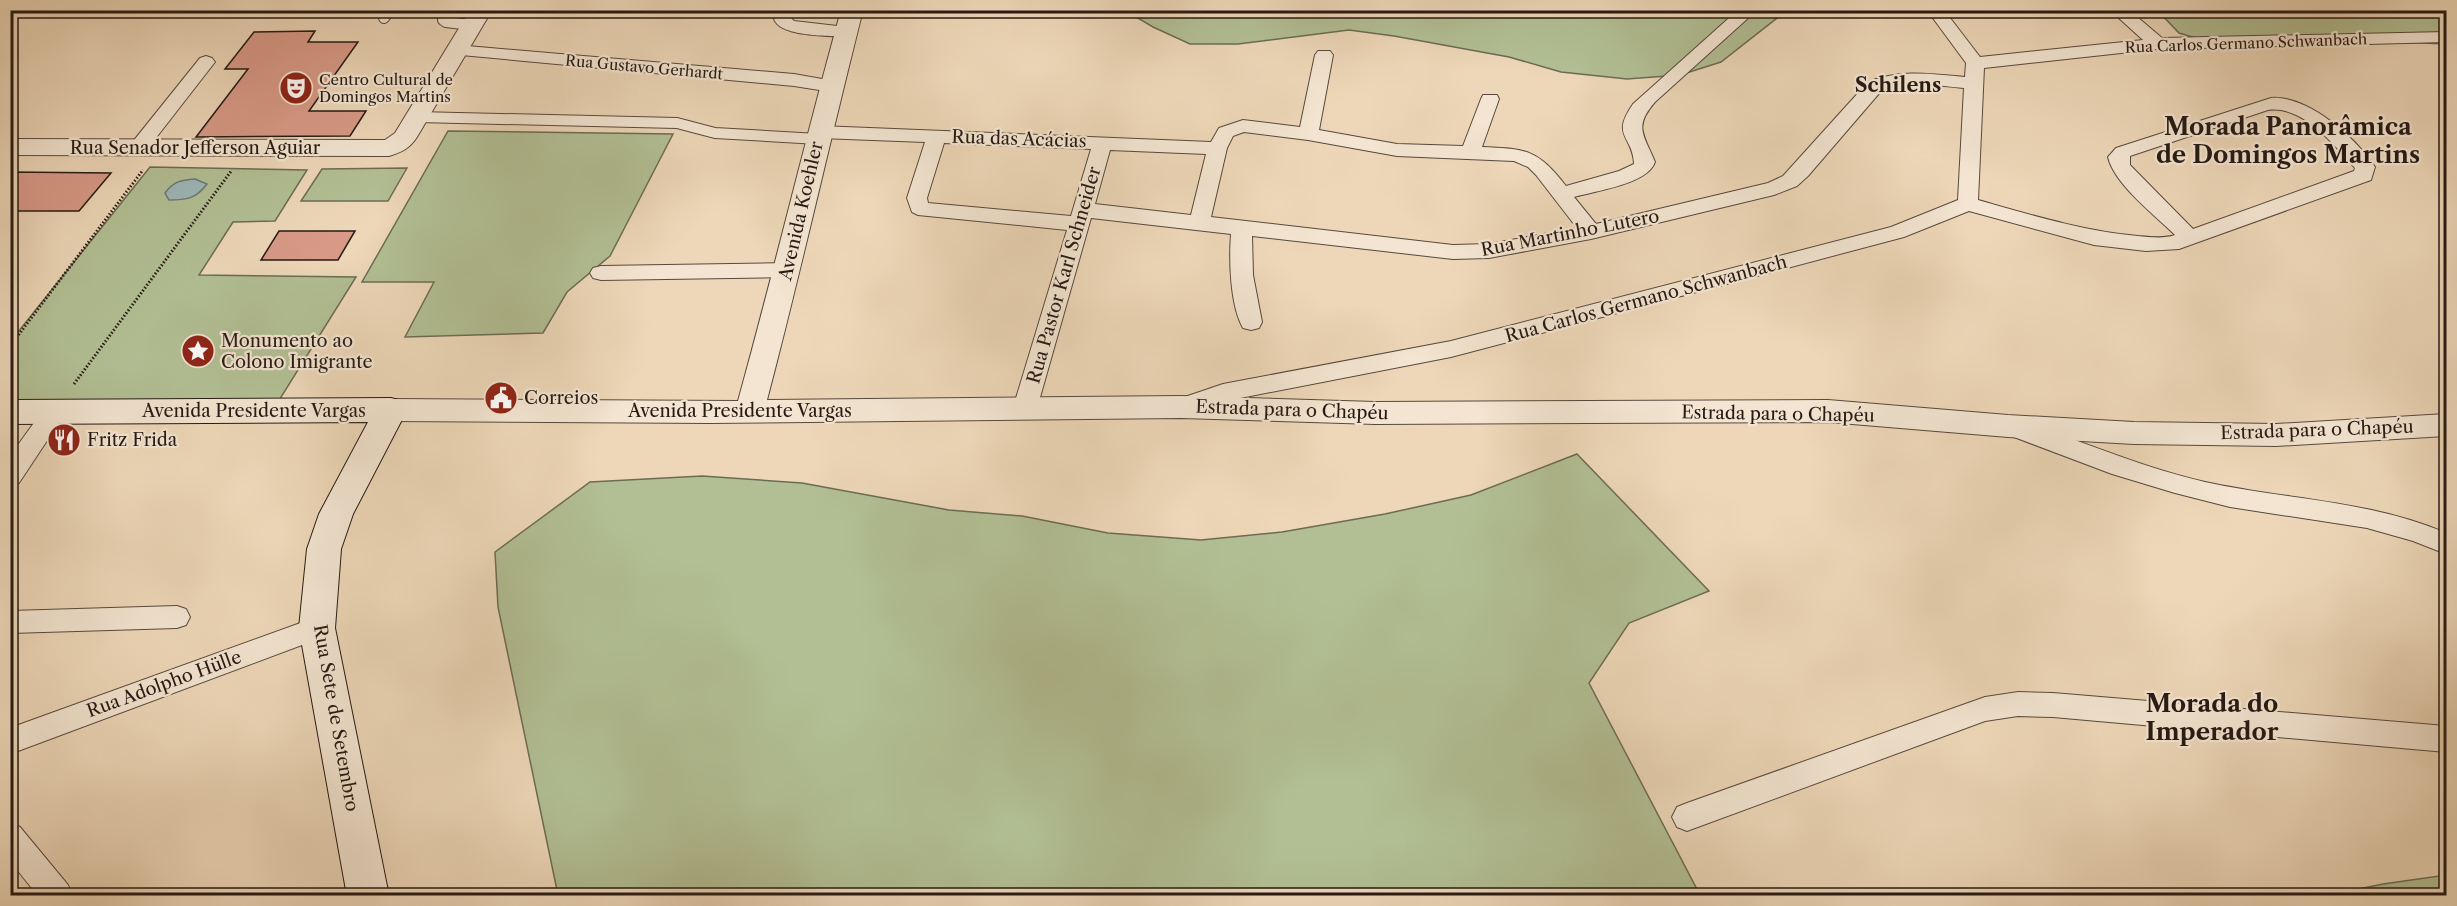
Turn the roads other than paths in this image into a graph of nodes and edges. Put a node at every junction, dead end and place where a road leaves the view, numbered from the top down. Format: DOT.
graph roads {
  1 [pos="390,10"];
  2 [pos="446,10"];
  3 [pos="783,10"];
  4 [pos="1749,10"];
  5 [pos="1935,10"];
  6 [pos="2118,10"];
  7 [pos="384,18"];
  8 [pos="476,18"];
  9 [pos="849,21"];
  10 [pos="2446,37"];
  11 [pos="2158,44"];
  12 [pos="456,50"];
  13 [pos="1324,55"];
  14 [pos="206,62"];
  15 [pos="1974,73"];
  16 [pos="832,86"];
  17 [pos="1490,99"];
  18 [pos="417,117"];
  19 [pos="1308,134"];
  20 [pos="819,135"];
  21 [pos="937,136"];
  22 [pos="1103,142"];
  23 [pos="10,147"];
  24 [pos="149,148"];
  25 [pos="1217,148"];
  26 [pos="1470,153"];
  27 [pos="1563,193"];
  28 [pos="1968,204"];
  29 [pos="1082,217"];
  30 [pos="1199,223"];
  31 [pos="1242,228"];
  32 [pos="1591,232"];
  33 [pos="2190,238"];
  34 [pos="788,270"];
  35 [pos="600,273"];
  36 [pos="1251,322"];
  37 [pos="1180,407"];
  38 [pos="1025,408"];
  39 [pos="391,410"];
  40 [pos="750,411"];
  41 [pos="10,412"];
  42 [pos="54,412"];
  43 [pos="2446,425"];
  44 [pos="2008,426"];
  45 [pos="10,476"];
  46 [pos="2446,544"];
  47 [pos="177,617"];
  48 [pos="10,622"];
  49 [pos="317,628"];
  50 [pos="2446,739"];
  51 [pos="10,741"];
  52 [pos="1687,817"];
  53 [pos="10,837"];
  54 [pos="57,896"];
  55 [pos="368,896"];
  1 -- 7 [label="lane"];
  2 -- 8 [label="lane"];
  3 -- 9 [label="street"];
  4 -- 27 [label="street"];
  5 -- 15 [label="street"];
  6 -- 11 [label="street"];
  8 -- 12 [label="street"];
  9 -- 16 [label="street, Avenida Koehler"];
  10 -- 11 [label="street, Rua Carlos Germano Schwanbach"];
  11 -- 15 [label="street, Rua Carlos Germano Schwanbach"];
  12 -- 16 [label="street, Rua Gustavo Gerhardt"];
  12 -- 18 [label="street"];
  13 -- 19 [label="street"];
  14 -- 24 [label="street"];
  15 -- 28 [label="street"];
  15 -- 32 [label="street, Rua Martinho Lutero"];
  16 -- 20 [label="street, Avenida Koehler"];
  17 -- 26 [label="street"];
  18 -- 20 [label="lane"];
  18 -- 24 [label="street, Rua Senador Jefferson Aguiar"];
  19 -- 25 [label="street"];
  19 -- 26 [label="street"];
  20 -- 21 [label="street, Rua das Acácias"];
  20 -- 34 [label="street, Avenida Koehler"];
  21 -- 22 [label="street, Rua das Acácias"];
  21 -- 29 [label="street, Rua Martinho Lutero"];
  22 -- 25 [label="street, Rua das Acácias"];
  22 -- 29 [label="street, Rua Pastor Karl Schneider"];
  23 -- 24 [label="street, Rua Senador Jefferson Aguiar"];
  25 -- 30 [label="street"];
  26 -- 27 [label="street"];
  27 -- 32 [label="street"];
  28 -- 33 [label="street"];
  28 -- 37 [label="street, Rua Carlos Germano Schwanbach"];
  29 -- 30 [label="street, Rua Martinho Lutero"];
  29 -- 38 [label="street, Rua Pastor Karl Schneider"];
  30 -- 31 [label="street, Rua Martinho Lutero"];
  31 -- 32 [label="street, Rua Martinho Lutero"];
  31 -- 36 [label="street"];
  33 -- 33 [label="street"];
  34 -- 35 [label="street"];
  34 -- 40 [label="street, Avenida Koehler"];
  37 -- 38 [label="street, Avenida Presidente Vargas"];
  37 -- 44 [label="street, Estrada para o Chapéu"];
  38 -- 40 [label="street, Avenida Presidente Vargas"];
  39 -- 40 [label="street, Avenida Presidente Vargas"];
  39 -- 42 [label="main road, Avenida Presidente Vargas"];
  39 -- 49 [label="main road, Rua Sete de Setembro"];
  41 -- 42 [label="main road, Avenida Presidente Vargas"];
  42 -- 45 [label="street"];
  43 -- 44 [label="street, Estrada para o Chapéu"];
  44 -- 46 [label="street"];
  47 -- 48 [label="street"];
  49 -- 51 [label="street, Rua Adolpho Hülle"];
  49 -- 55 [label="main road, Rua Sete de Setembro"];
  50 -- 52 [label="street"];
  53 -- 54 [label="street"];
}
